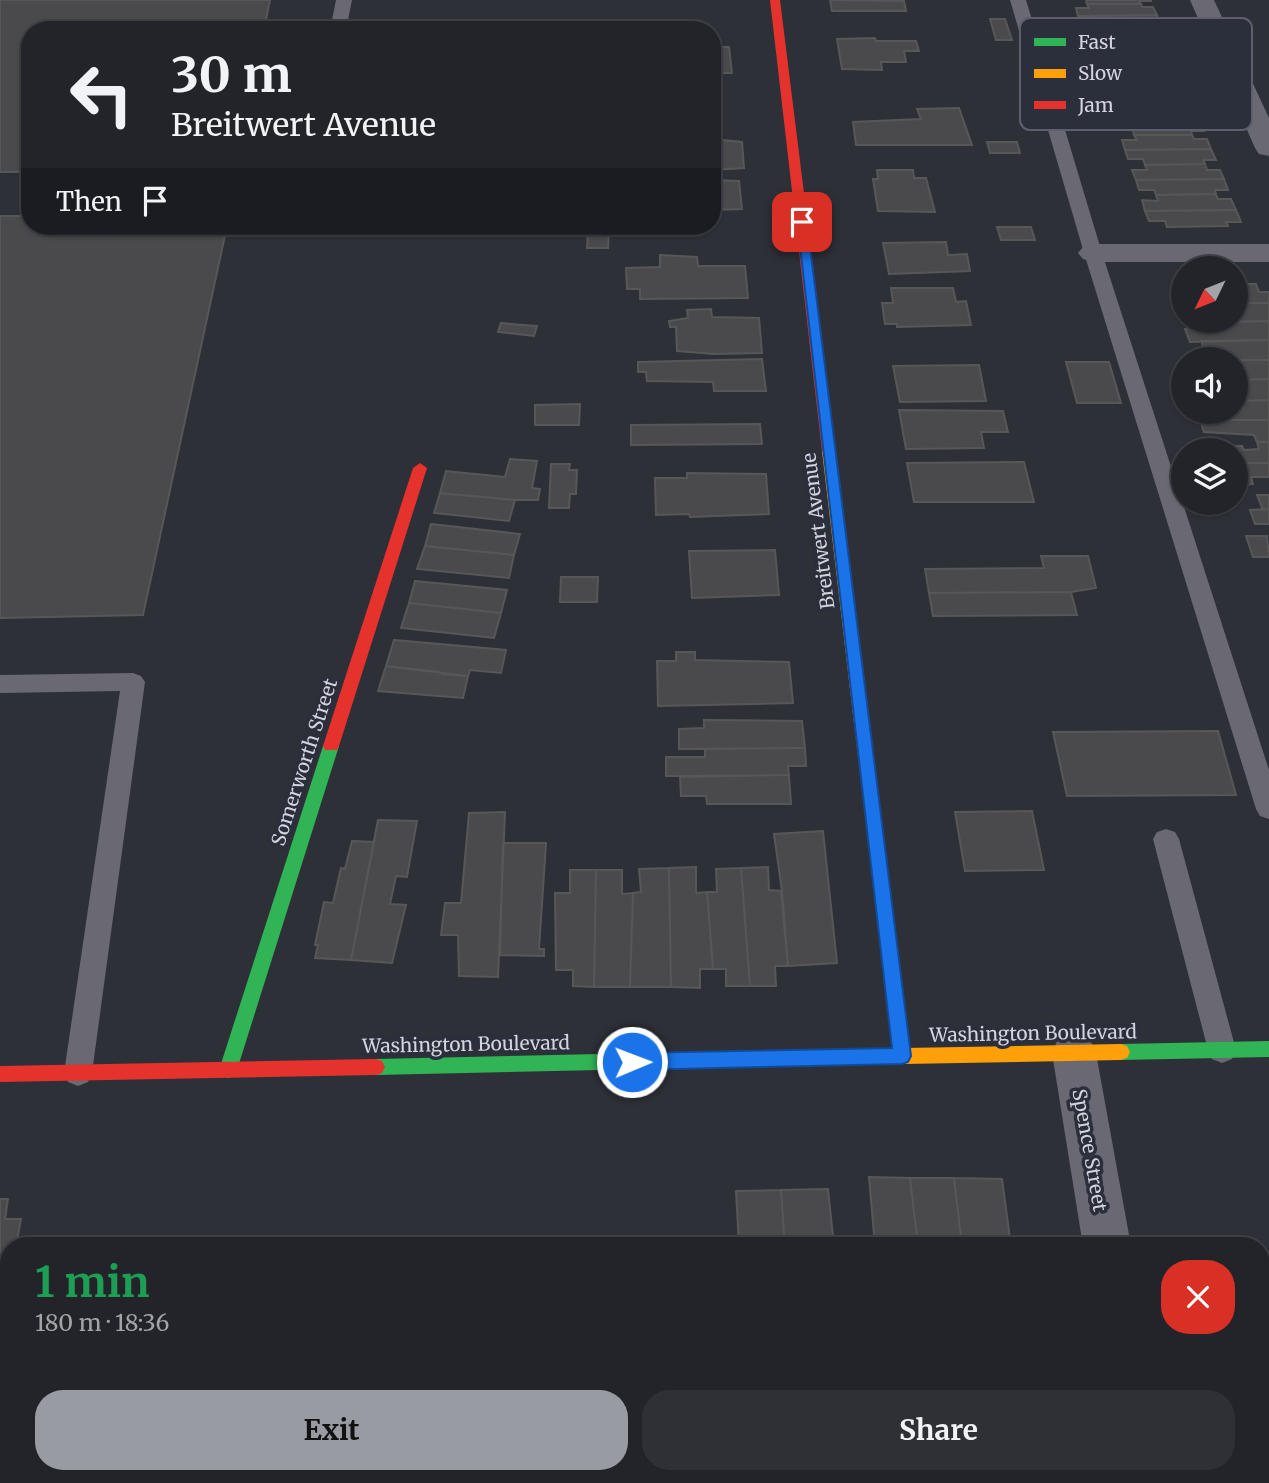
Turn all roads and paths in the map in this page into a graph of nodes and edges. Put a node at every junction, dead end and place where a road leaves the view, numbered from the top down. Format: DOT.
graph roads {
  1 [pos="344,0"];
  2 [pos="775,0"];
  3 [pos="1018,0"];
  4 [pos="1202,0"];
  5 [pos="1023,18"];
  6 [pos="1210,18"];
  7 [pos="340,21"];
  8 [pos="1252,110"];
  9 [pos="1057,130"];
  10 [pos="1269,148"];
  11 [pos="1093,253"];
  12 [pos="1269,253"];
  13 [pos="420,468"];
  14 [pos="0,684"];
  15 [pos="1269,809"];
  16 [pos="1166,839"];
  17 [pos="1269,1049"];
  18 [pos="1222,1050"];
  19 [pos="1074,1053"];
  20 [pos="902,1056"];
  21 [pos="228,1070"];
  22 [pos="78,1073"];
  23 [pos="0,1074"];
  24 [pos="1105,1237"];
  1 -- 7 [label="lane"];
  2 -- 20 [label="street, Breitwert Avenue"];
  3 -- 5 [label="lane"];
  4 -- 6 [label="street"];
  8 -- 10 [label="street"];
  9 -- 11 [label="lane"];
  11 -- 12 [label="street"];
  11 -- 15 [label="lane"];
  13 -- 21 [label="street, Somerworth Street"];
  14 -- 22 [label="lane"];
  16 -- 18 [label="lane"];
  17 -- 18 [label="street, Washington Boulevard"];
  18 -- 19 [label="street, Washington Boulevard"];
  19 -- 20 [label="street, Washington Boulevard"];
  19 -- 24 [label="street, Spence Street"];
  20 -- 21 [label="street, Washington Boulevard"];
  21 -- 22 [label="street, Washington Boulevard"];
  22 -- 23 [label="street, Washington Boulevard"];
}
